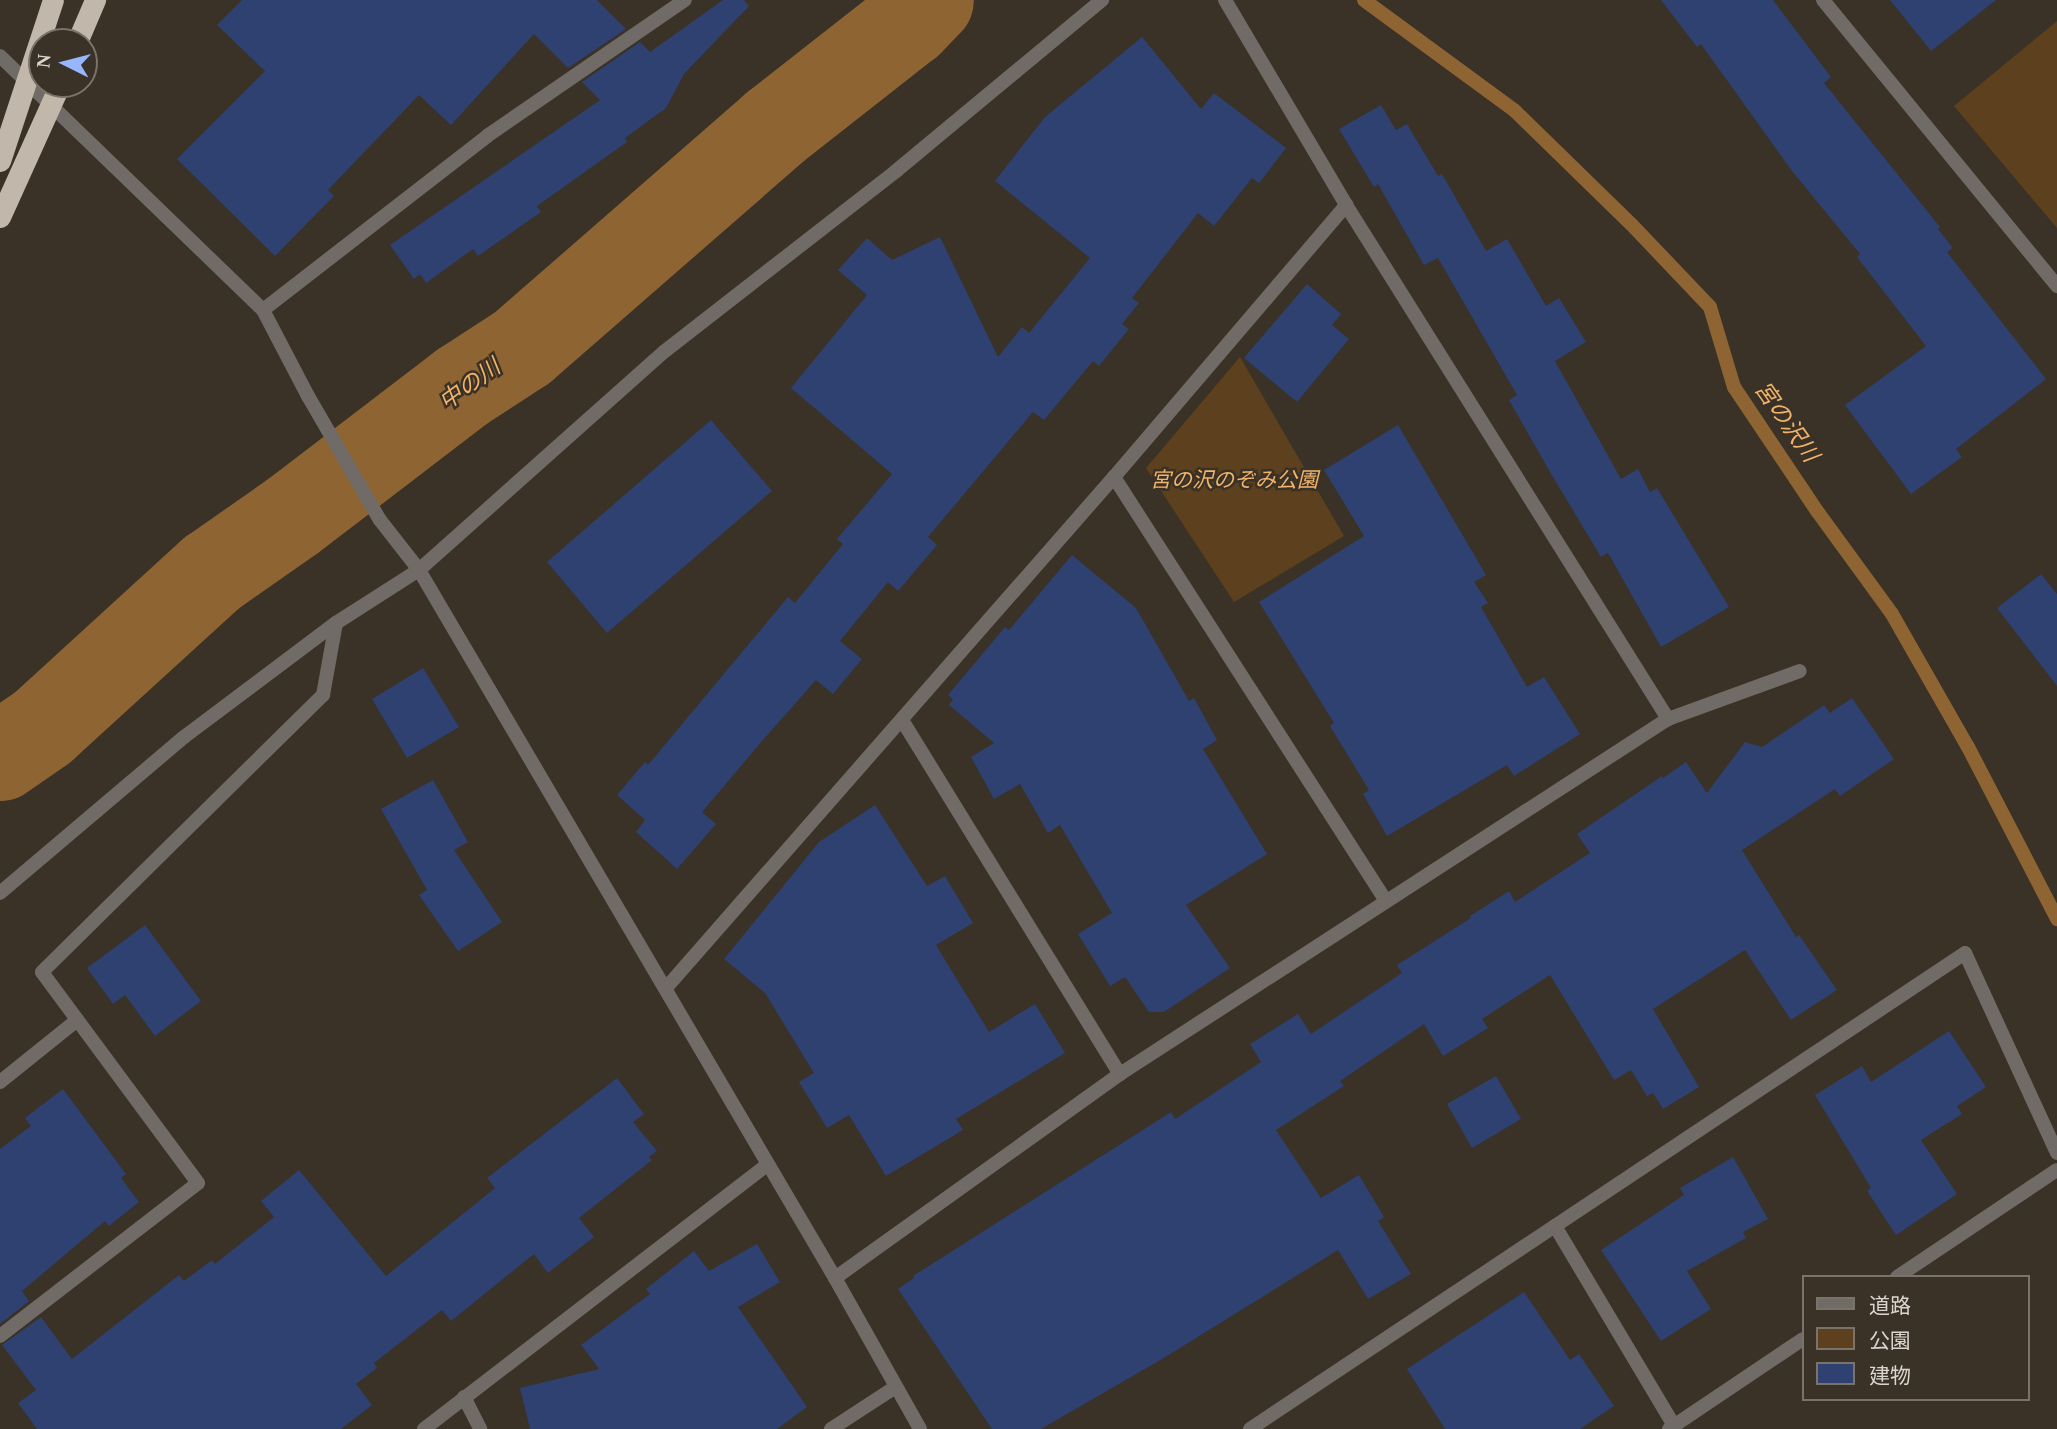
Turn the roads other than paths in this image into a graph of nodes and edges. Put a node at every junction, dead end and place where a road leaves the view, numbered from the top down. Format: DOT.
graph roads {
  1 [pos="53,0"];
  2 [pos="95,0"];
  3 [pos="685,0"];
  4 [pos="1102,0"];
  5 [pos="1225,0"];
  6 [pos="1823,0"];
  7 [pos="84,28"];
  8 [pos="0,56"];
  9 [pos="54,98"];
  10 [pos="0,161"];
  11 [pos="1346,205"];
  12 [pos="0,217"];
  13 [pos="2057,286"];
  14 [pos="263,310"];
  15 [pos="1114,477"];
  16 [pos="419,570"];
  17 [pos="336,624"];
  18 [pos="1800,671"];
  19 [pos="1668,719"];
  20 [pos="902,720"];
  21 [pos="0,893"];
  22 [pos="1386,901"];
  23 [pos="666,988"];
  24 [pos="77,1020"];
  25 [pos="1120,1074"];
  26 [pos="0,1082"];
  27 [pos="2057,1153"];
  28 [pos="768,1164"];
  29 [pos="2057,1170"];
  30 [pos="1555,1227"];
  31 [pos="1900,1275"];
  32 [pos="835,1278"];
  33 [pos="0,1336"];
  34 [pos="1801,1340"];
  35 [pos="894,1388"];
  36 [pos="464,1397"];
  37 [pos="1671,1427"];
  38 [pos="424,1429"];
  39 [pos="480,1429"];
  40 [pos="831,1429"];
  41 [pos="920,1429"];
  42 [pos="1250,1429"];
  1 -- 10 [label="highway, bridge"];
  2 -- 7 [label="highway"];
  3 -- 14 [label="street"];
  4 -- 16 [label="street"];
  5 -- 11 [label="street"];
  6 -- 13 [label="street"];
  8 -- 14 [label="street"];
  9 -- 12 [label="highway, bridge"];
  11 -- 15 [label="street"];
  11 -- 19 [label="street"];
  14 -- 16 [label="street"];
  15 -- 20 [label="street"];
  15 -- 22 [label="street"];
  16 -- 17 [label="street"];
  16 -- 23 [label="street"];
  17 -- 21 [label="street"];
  17 -- 24 [label="street"];
  18 -- 19 [label="street"];
  19 -- 22 [label="street"];
  20 -- 23 [label="street"];
  20 -- 25 [label="street"];
  22 -- 25 [label="street"];
  23 -- 28 [label="street"];
  24 -- 26 [label="street"];
  24 -- 33 [label="street"];
  25 -- 32 [label="street"];
  27 -- 30 [label="street"];
  28 -- 32 [label="street"];
  28 -- 36 [label="street"];
  29 -- 31 [label="street"];
  30 -- 37 [label="street"];
  30 -- 42 [label="street"];
  32 -- 35 [label="street"];
  34 -- 37 [label="street"];
  35 -- 40 [label="street"];
  35 -- 41 [label="street"];
  36 -- 38 [label="street"];
  36 -- 39 [label="street"];
}
